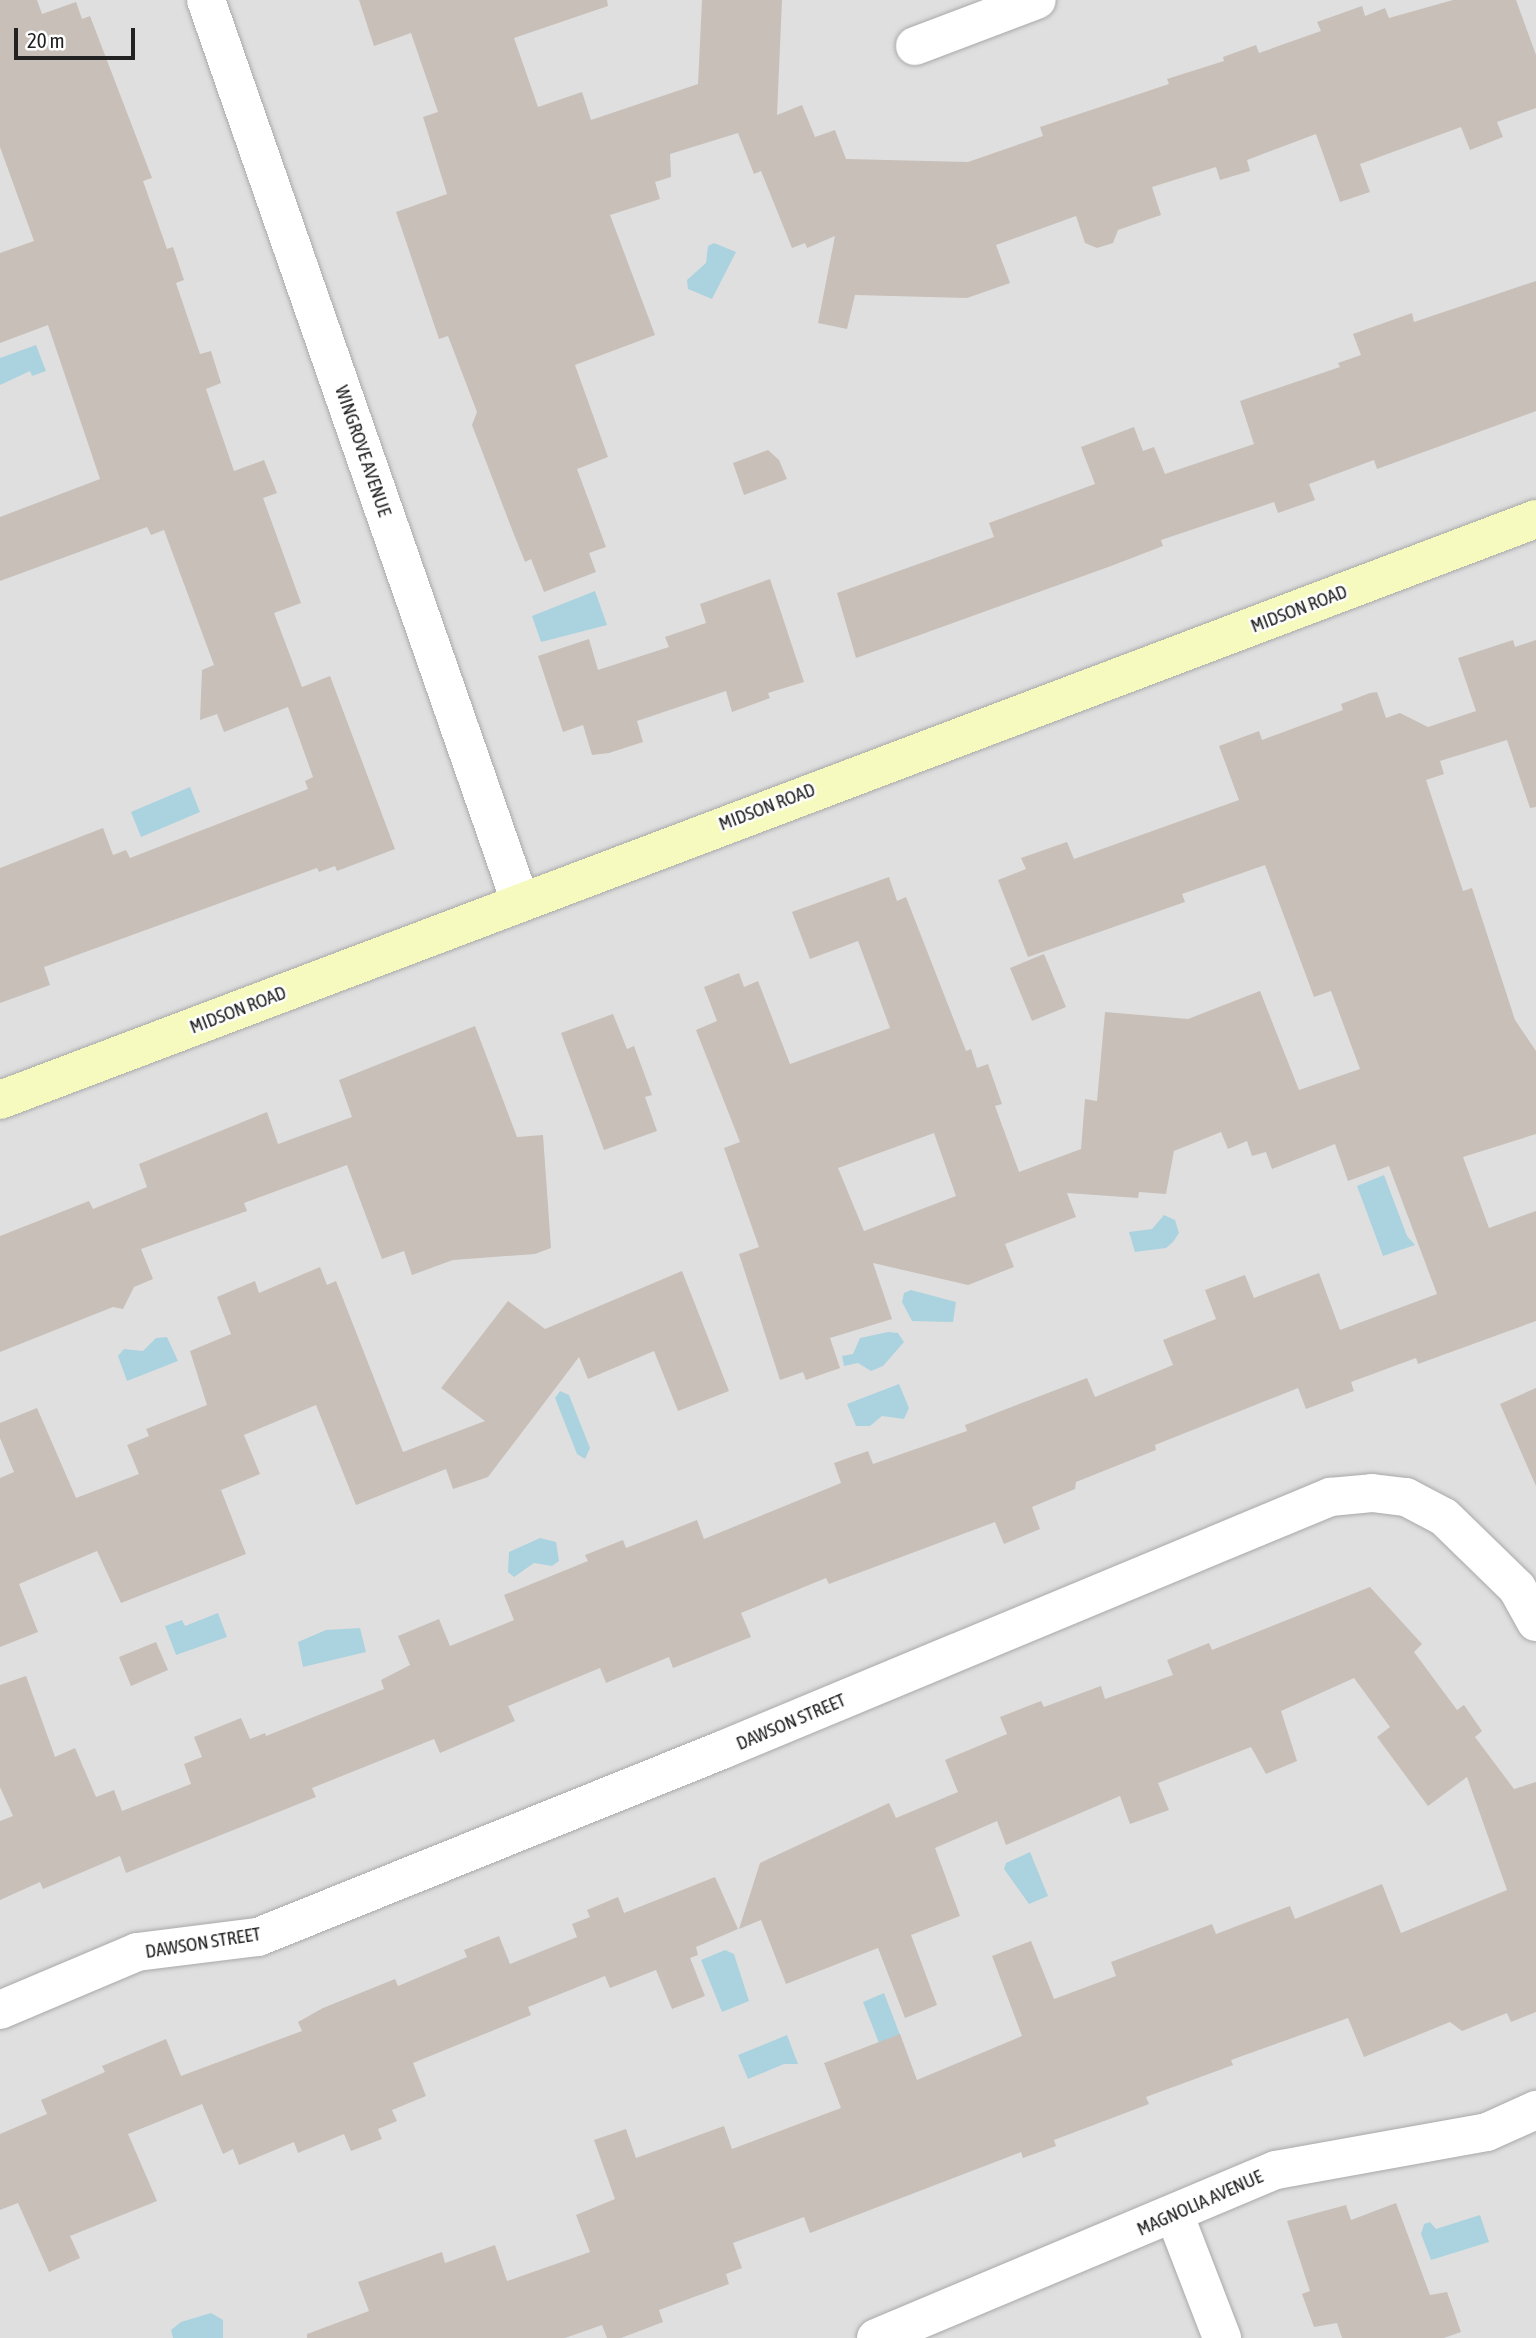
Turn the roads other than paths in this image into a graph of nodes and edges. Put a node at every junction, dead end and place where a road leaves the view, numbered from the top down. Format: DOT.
graph roads {
  1 [pos="206,0"];
  2 [pos="1037,0"];
  3 [pos="915,46"];
  4 [pos="1536,519"];
  5 [pos="520,901"];
  6 [pos="0,1100"];
  7 [pos="1527,1582"];
  8 [pos="1536,1622"];
  9 [pos="0,2010"];
  10 [pos="1536,2110"];
  11 [pos="1175,2216"];
  12 [pos="876,2338"];
  13 [pos="1223,2338"];
  1 -- 5 [label="street, WINGROVE AVENUE"];
  2 -- 3 [label="street"];
  4 -- 5 [label="street, MIDSON ROAD"];
  5 -- 6 [label="street, MIDSON ROAD"];
  7 -- 8 [label="street, DAWSON STREET"];
  7 -- 9 [label="street, DAWSON STREET"];
  10 -- 11 [label="street, MAGNOLIA AVENUE"];
  11 -- 12 [label="street, MAGNOLIA AVENUE"];
  11 -- 13 [label="street"];
}
